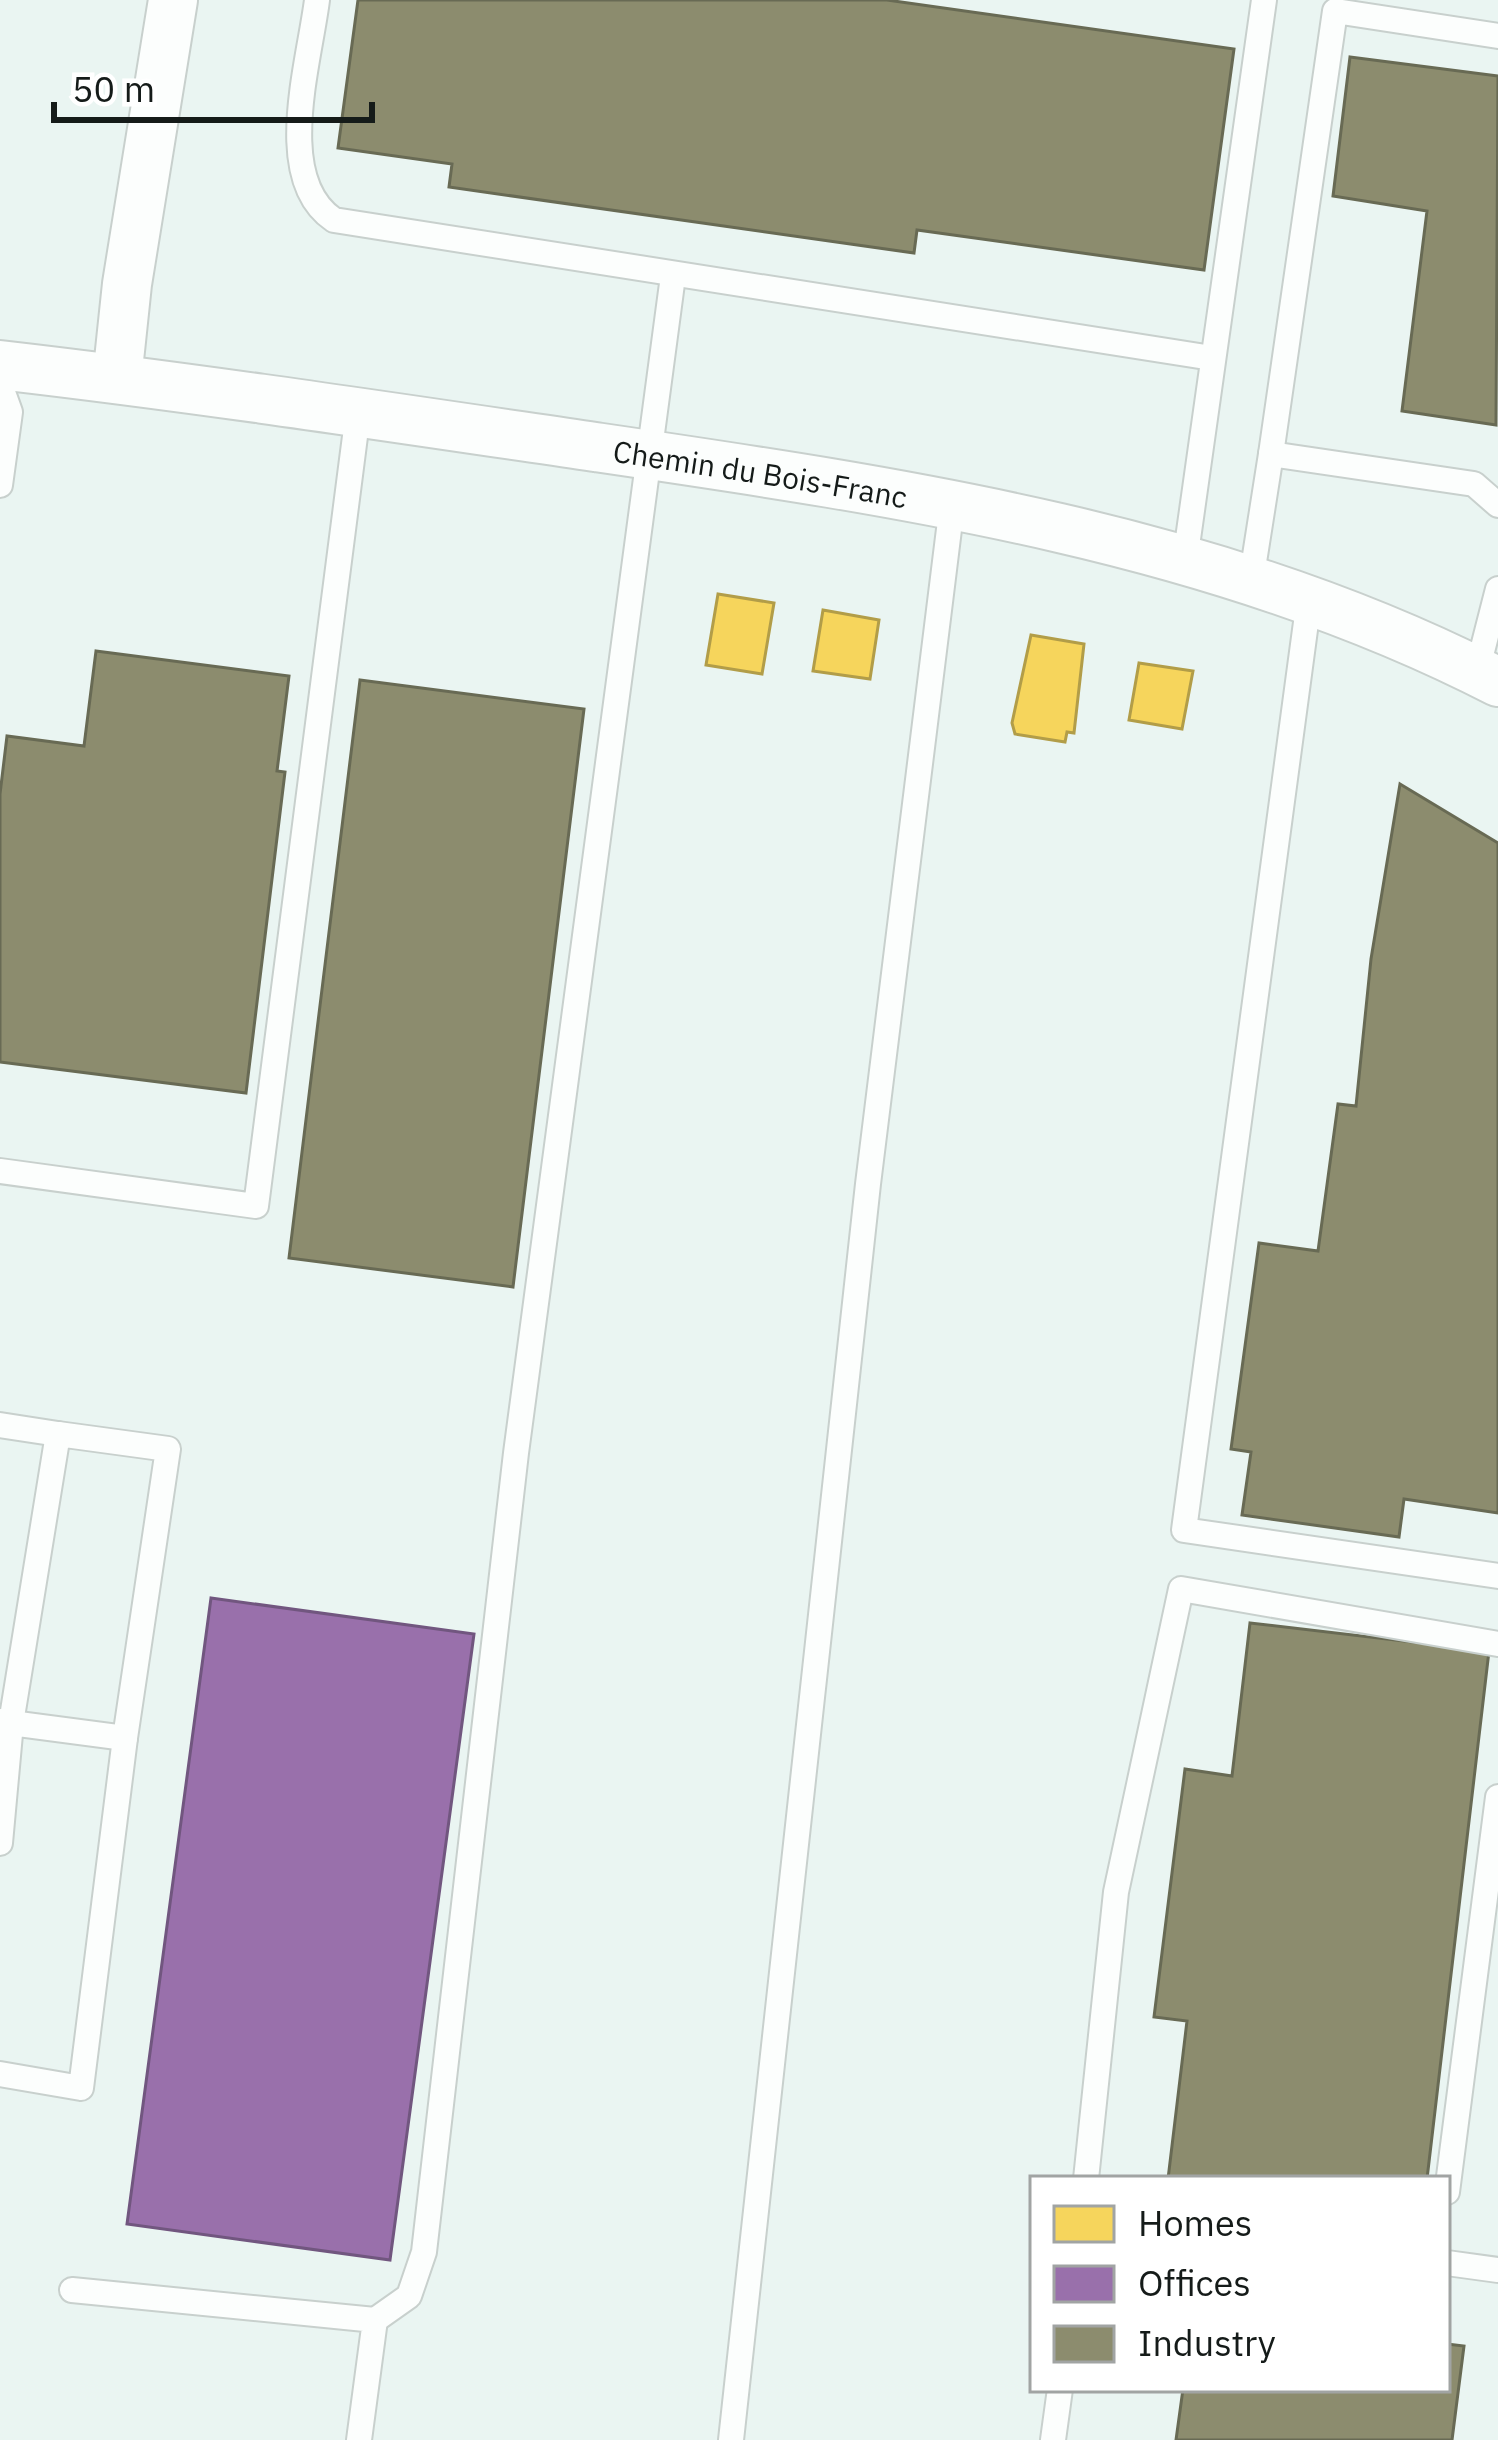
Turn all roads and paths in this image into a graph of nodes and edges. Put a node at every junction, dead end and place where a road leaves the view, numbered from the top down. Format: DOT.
graph roads {
  1 [pos="173,0"];
  2 [pos="317,0"];
  3 [pos="1264,0"];
  4 [pos="1498,36"];
  5 [pos="673,276"];
  6 [pos="1212,358"];
  7 [pos="0,365"];
  8 [pos="117,379"];
  9 [pos="0,384"];
  10 [pos="358,413"];
  11 [pos="647,454"];
  12 [pos="1271,454"];
  13 [pos="1498,466"];
  14 [pos="0,484"];
  15 [pos="1490,496"];
  16 [pos="952,505"];
  17 [pos="1185,560"];
  18 [pos="1251,581"];
  19 [pos="1498,589"];
  20 [pos="1309,601"];
  21 [pos="1487,676"];
  22 [pos="0,1171"];
  23 [pos="0,1425"];
  24 [pos="58,1434"];
  25 [pos="1498,1576"];
  26 [pos="1498,1644"];
  27 [pos="6,1722"];
  28 [pos="125,1738"];
  29 [pos="1498,1797"];
  30 [pos="0,1843"];
  31 [pos="0,2074"];
  32 [pos="1086,2176"];
  33 [pos="1449,2176"];
  34 [pos="1450,2264"];
  35 [pos="1498,2270"];
  36 [pos="72,2290"];
  37 [pos="375,2320"];
  38 [pos="1060,2392"];
  39 [pos="359,2440"];
  40 [pos="730,2440"];
  41 [pos="1053,2440"];
  1 -- 8 [label="street"];
  2 -- 5 [label="lane"];
  3 -- 6 [label="lane"];
  4 -- 12 [label="lane"];
  5 -- 6 [label="lane"];
  5 -- 11 [label="lane"];
  6 -- 17 [label="lane"];
  7 -- 8 [label="street, Chemin du Bois-Franc"];
  8 -- 10 [label="street, Chemin du Bois-Franc"];
  9 -- 14 [label="lane"];
  10 -- 11 [label="street, Chemin du Bois-Franc"];
  10 -- 22 [label="lane"];
  11 -- 16 [label="street, Chemin du Bois-Franc"];
  11 -- 37 [label="lane"];
  12 -- 15 [label="lane"];
  12 -- 18 [label="lane"];
  13 -- 15 [label="lane"];
  16 -- 17 [label="street, Chemin du Bois-Franc"];
  16 -- 40 [label="lane"];
  17 -- 18 [label="street, Chemin du Bois-Franc"];
  18 -- 20 [label="street, Chemin du Bois-Franc"];
  19 -- 21 [label="lane"];
  20 -- 21 [label="street, Chemin du Bois-Franc"];
  20 -- 25 [label="lane"];
  23 -- 24 [label="lane"];
  24 -- 27 [label="lane"];
  24 -- 28 [label="lane"];
  26 -- 32 [label="lane"];
  27 -- 28 [label="lane"];
  27 -- 30 [label="lane"];
  28 -- 31 [label="lane"];
  29 -- 33 [label="lane"];
  34 -- 35 [label="lane"];
  36 -- 37 [label="lane"];
  37 -- 39 [label="lane"];
  38 -- 41 [label="lane"];
}
